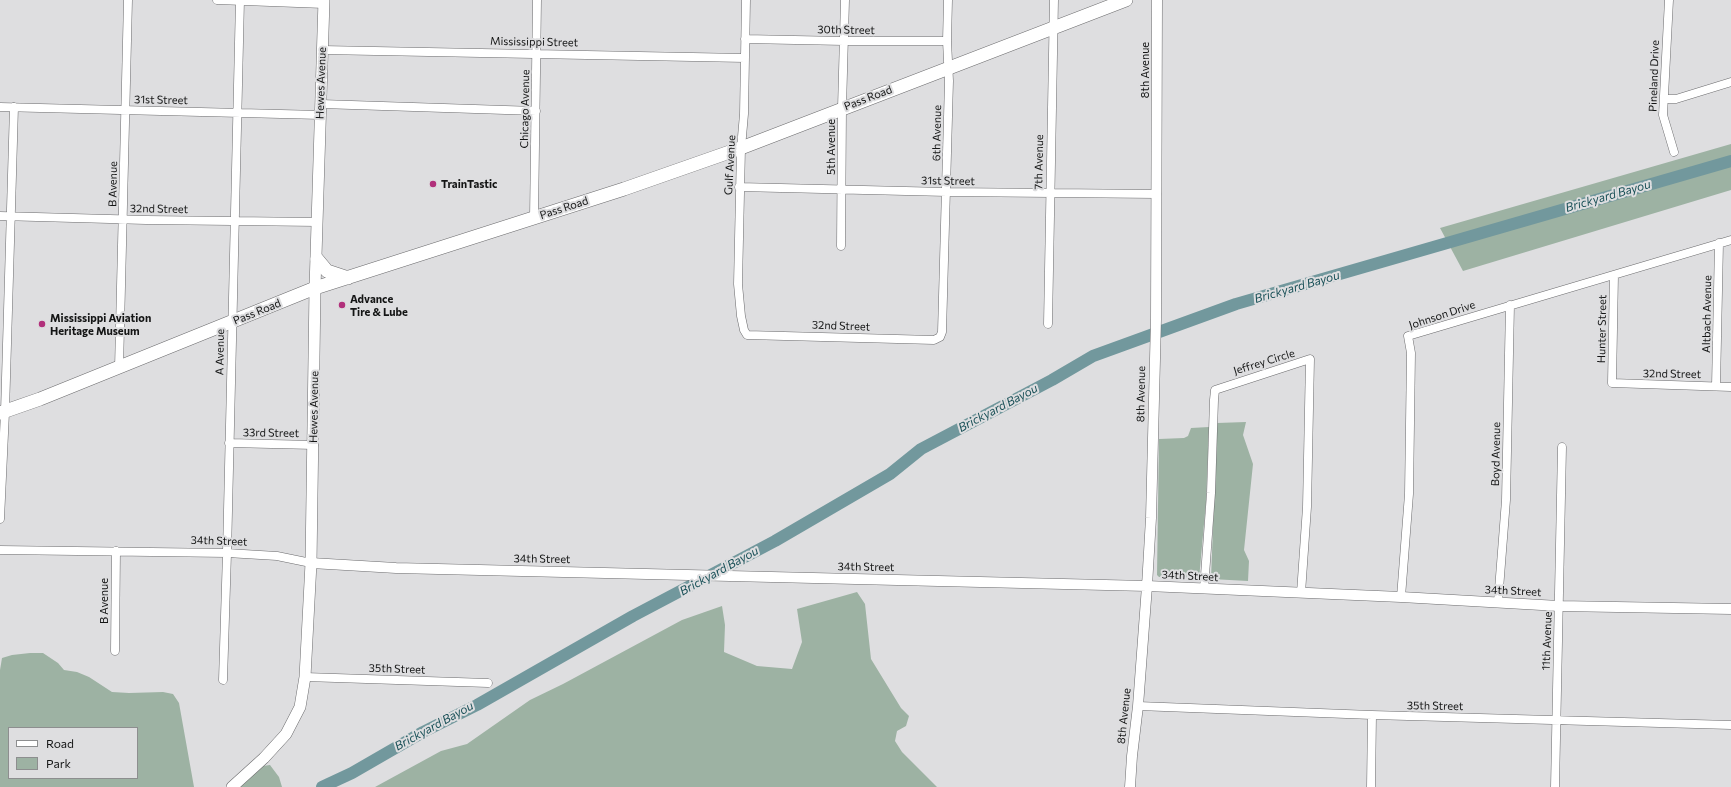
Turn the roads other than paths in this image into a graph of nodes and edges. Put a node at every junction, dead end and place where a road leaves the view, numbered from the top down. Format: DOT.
graph roads {
  1 [pos="128,0"];
  2 [pos="217,0"];
  3 [pos="240,0"];
  4 [pos="537,0"];
  5 [pos="746,0"];
  6 [pos="845,0"];
  7 [pos="948,0"];
  8 [pos="1054,0"];
  9 [pos="1126,0"];
  10 [pos="1157,0"];
  11 [pos="1669,0"];
  12 [pos="324,2"];
  13 [pos="1053,28"];
  14 [pos="745,39"];
  15 [pos="844,41"];
  16 [pos="947,41"];
  17 [pos="322,50"];
  18 [pos="538,53"];
  19 [pos="745,58"];
  20 [pos="949,68"];
  21 [pos="1731,82"];
  22 [pos="1664,99"];
  23 [pos="0,107"];
  24 [pos="14,107"];
  25 [pos="842,108"];
  26 [pos="321,110"];
  27 [pos="125,111"];
  28 [pos="536,111"];
  29 [pos="238,113"];
  30 [pos="741,148"];
  31 [pos="1674,152"];
  32 [pos="739,187"];
  33 [pos="842,189"];
  34 [pos="947,192"];
  35 [pos="1050,193"];
  36 [pos="1157,194"];
  37 [pos="0,216"];
  38 [pos="10,216"];
  39 [pos="534,218"];
  40 [pos="123,219"];
  41 [pos="236,221"];
  42 [pos="318,222"];
  43 [pos="1731,240"];
  44 [pos="1719,243"];
  45 [pos="841,246"];
  46 [pos="316,259"];
  47 [pos="1614,275"];
  48 [pos="348,278"];
  49 [pos="316,288"];
  50 [pos="1510,305"];
  51 [pos="232,321"];
  52 [pos="1048,324"];
  53 [pos="4,326"];
  54 [pos="744,330"];
  55 [pos="940,337"];
  56 [pos="119,368"];
  57 [pos="1612,383"];
  58 [pos="1716,386"];
  59 [pos="1731,387"];
  60 [pos="2,413"];
  61 [pos="229,443"];
  62 [pos="314,445"];
  63 [pos="1562,447"];
  64 [pos="0,519"];
  65 [pos="0,550"];
  66 [pos="116,551"];
  67 [pos="227,553"];
  68 [pos="311,563"];
  69 [pos="1147,586"];
  70 [pos="1204,588"];
  71 [pos="1301,593"];
  72 [pos="1402,597"];
  73 [pos="1498,602"];
  74 [pos="1559,606"];
  75 [pos="1731,609"];
  76 [pos="115,651"];
  77 [pos="305,677"];
  78 [pos="222,680"];
  79 [pos="488,683"];
  80 [pos="1138,706"];
  81 [pos="1372,715"];
  82 [pos="1555,719"];
  83 [pos="1731,724"];
  84 [pos="232,787"];
  85 [pos="1130,787"];
  86 [pos="1371,787"];
  87 [pos="1554,787"];
  1 -- 27 [label="street, B Avenue"];
  2 -- 3 [label="street"];
  3 -- 12 [label="street"];
  3 -- 29 [label="street, A Avenue"];
  4 -- 18 [label="street, Chicago Avenue"];
  5 -- 14 [label="street, Gulf Avenue"];
  6 -- 15 [label="street, 5th Avenue"];
  7 -- 16 [label="street, 6th Avenue"];
  8 -- 13 [label="street, 7th Avenue"];
  9 -- 13 [label="main road, Pass Road"];
  10 -- 36 [label="street, 8th Avenue"];
  11 -- 22 [label="street, Pineland Drive"];
  12 -- 17 [label="main road, Hewes Avenue"];
  13 -- 20 [label="main road, Pass Road"];
  13 -- 35 [label="street, 7th Avenue"];
  14 -- 15 [label="street, 30th Street"];
  14 -- 19 [label="street, Gulf Avenue"];
  15 -- 16 [label="street, 30th Street"];
  15 -- 25 [label="street, 5th Avenue"];
  16 -- 20 [label="street, 6th Avenue"];
  17 -- 18 [label="street, Mississippi Street"];
  17 -- 26 [label="main road, Hewes Avenue"];
  18 -- 19 [label="street, Mississippi Street"];
  18 -- 28 [label="street, Chicago Avenue"];
  19 -- 30 [label="street, Gulf Avenue"];
  20 -- 25 [label="main road, Pass Road"];
  20 -- 34 [label="street, 6th Avenue"];
  21 -- 22 [label="street"];
  22 -- 31 [label="street, Pineland Drive"];
  23 -- 24 [label="street, 31st Street"];
  24 -- 27 [label="street, 31st Street"];
  24 -- 38 [label="street"];
  25 -- 30 [label="main road, Pass Road"];
  25 -- 33 [label="street, 5th Avenue"];
  26 -- 28 [label="street, 31st Street"];
  26 -- 29 [label="street, 31st Street"];
  26 -- 42 [label="main road, Hewes Avenue"];
  27 -- 29 [label="street, 31st Street"];
  27 -- 40 [label="street, B Avenue"];
  28 -- 39 [label="street, Chicago Avenue"];
  29 -- 41 [label="street, A Avenue"];
  30 -- 32 [label="street, Gulf Avenue"];
  30 -- 39 [label="main road, Pass Road"];
  32 -- 33 [label="street, 31st Street"];
  32 -- 54 [label="street, Gulf Avenue"];
  33 -- 34 [label="street, 31st Street"];
  33 -- 45 [label="street, 5th Avenue"];
  34 -- 35 [label="street, 31st Street"];
  34 -- 55 [label="street, 6th Avenue"];
  35 -- 36 [label="street, 31st Street"];
  35 -- 52 [label="street, 7th Avenue"];
  36 -- 69 [label="street, 8th Avenue"];
  37 -- 38 [label="street, 32nd Street"];
  38 -- 40 [label="street, 32nd Street"];
  38 -- 53 [label="street"];
  39 -- 48 [label="main road, Pass Road"];
  40 -- 41 [label="street, 32nd Street"];
  40 -- 56 [label="street, B Avenue"];
  41 -- 42 [label="street, 32nd Street"];
  41 -- 51 [label="street, A Avenue"];
  42 -- 46 [label="main road, Hewes Avenue"];
  43 -- 44 [label="street, Johnson Drive"];
  44 -- 47 [label="street, Johnson Drive"];
  44 -- 58 [label="street, Altbach Avenue"];
  46 -- 48 [label="main road"];
  46 -- 49 [label="main road, Hewes Avenue"];
  47 -- 50 [label="street, Johnson Drive"];
  47 -- 57 [label="street, Hunter Street"];
  48 -- 49 [label="main road, Pass Road"];
  49 -- 51 [label="main road, Pass Road"];
  49 -- 62 [label="main road, Hewes Avenue"];
  50 -- 72 [label="street, Johnson Drive"];
  50 -- 73 [label="street, Boyd Avenue"];
  51 -- 56 [label="main road, Pass Road"];
  51 -- 61 [label="street, A Avenue"];
  53 -- 60 [label="street"];
  54 -- 55 [label="street, 32nd Street"];
  56 -- 60 [label="main road, Pass Road"];
  57 -- 58 [label="street, 32nd Street"];
  58 -- 59 [label="street, 32nd Street"];
  60 -- 64 [label="street"];
  61 -- 62 [label="street, 33rd Street"];
  61 -- 67 [label="street, A Avenue"];
  62 -- 68 [label="main road, Hewes Avenue"];
  63 -- 74 [label="street, 11th Avenue"];
  65 -- 66 [label="street, 34th Street"];
  66 -- 67 [label="street, 34th Street"];
  66 -- 76 [label="street, B Avenue"];
  67 -- 68 [label="street, 34th Street"];
  67 -- 78 [label="street, A Avenue"];
  68 -- 69 [label="street, 34th Street"];
  68 -- 77 [label="main road, Hewes Avenue"];
  69 -- 70 [label="street, 34th Street"];
  69 -- 80 [label="street, 8th Avenue"];
  70 -- 71 [label="street, 34th Street"];
  70 -- 71 [label="street, Jeffrey Circle"];
  71 -- 72 [label="street, 34th Street"];
  72 -- 73 [label="street, 34th Street"];
  73 -- 74 [label="street, 34th Street"];
  74 -- 75 [label="street, 34th Street"];
  74 -- 82 [label="street, 11th Avenue"];
  77 -- 79 [label="street, 35th Street"];
  77 -- 84 [label="main road, Hewes Avenue"];
  80 -- 81 [label="street, 35th Street"];
  80 -- 85 [label="street, 8th Avenue"];
  81 -- 82 [label="street, 35th Street"];
  81 -- 86 [label="street"];
  82 -- 83 [label="street, 35th Street"];
  82 -- 87 [label="street, 11th Avenue"];
}
